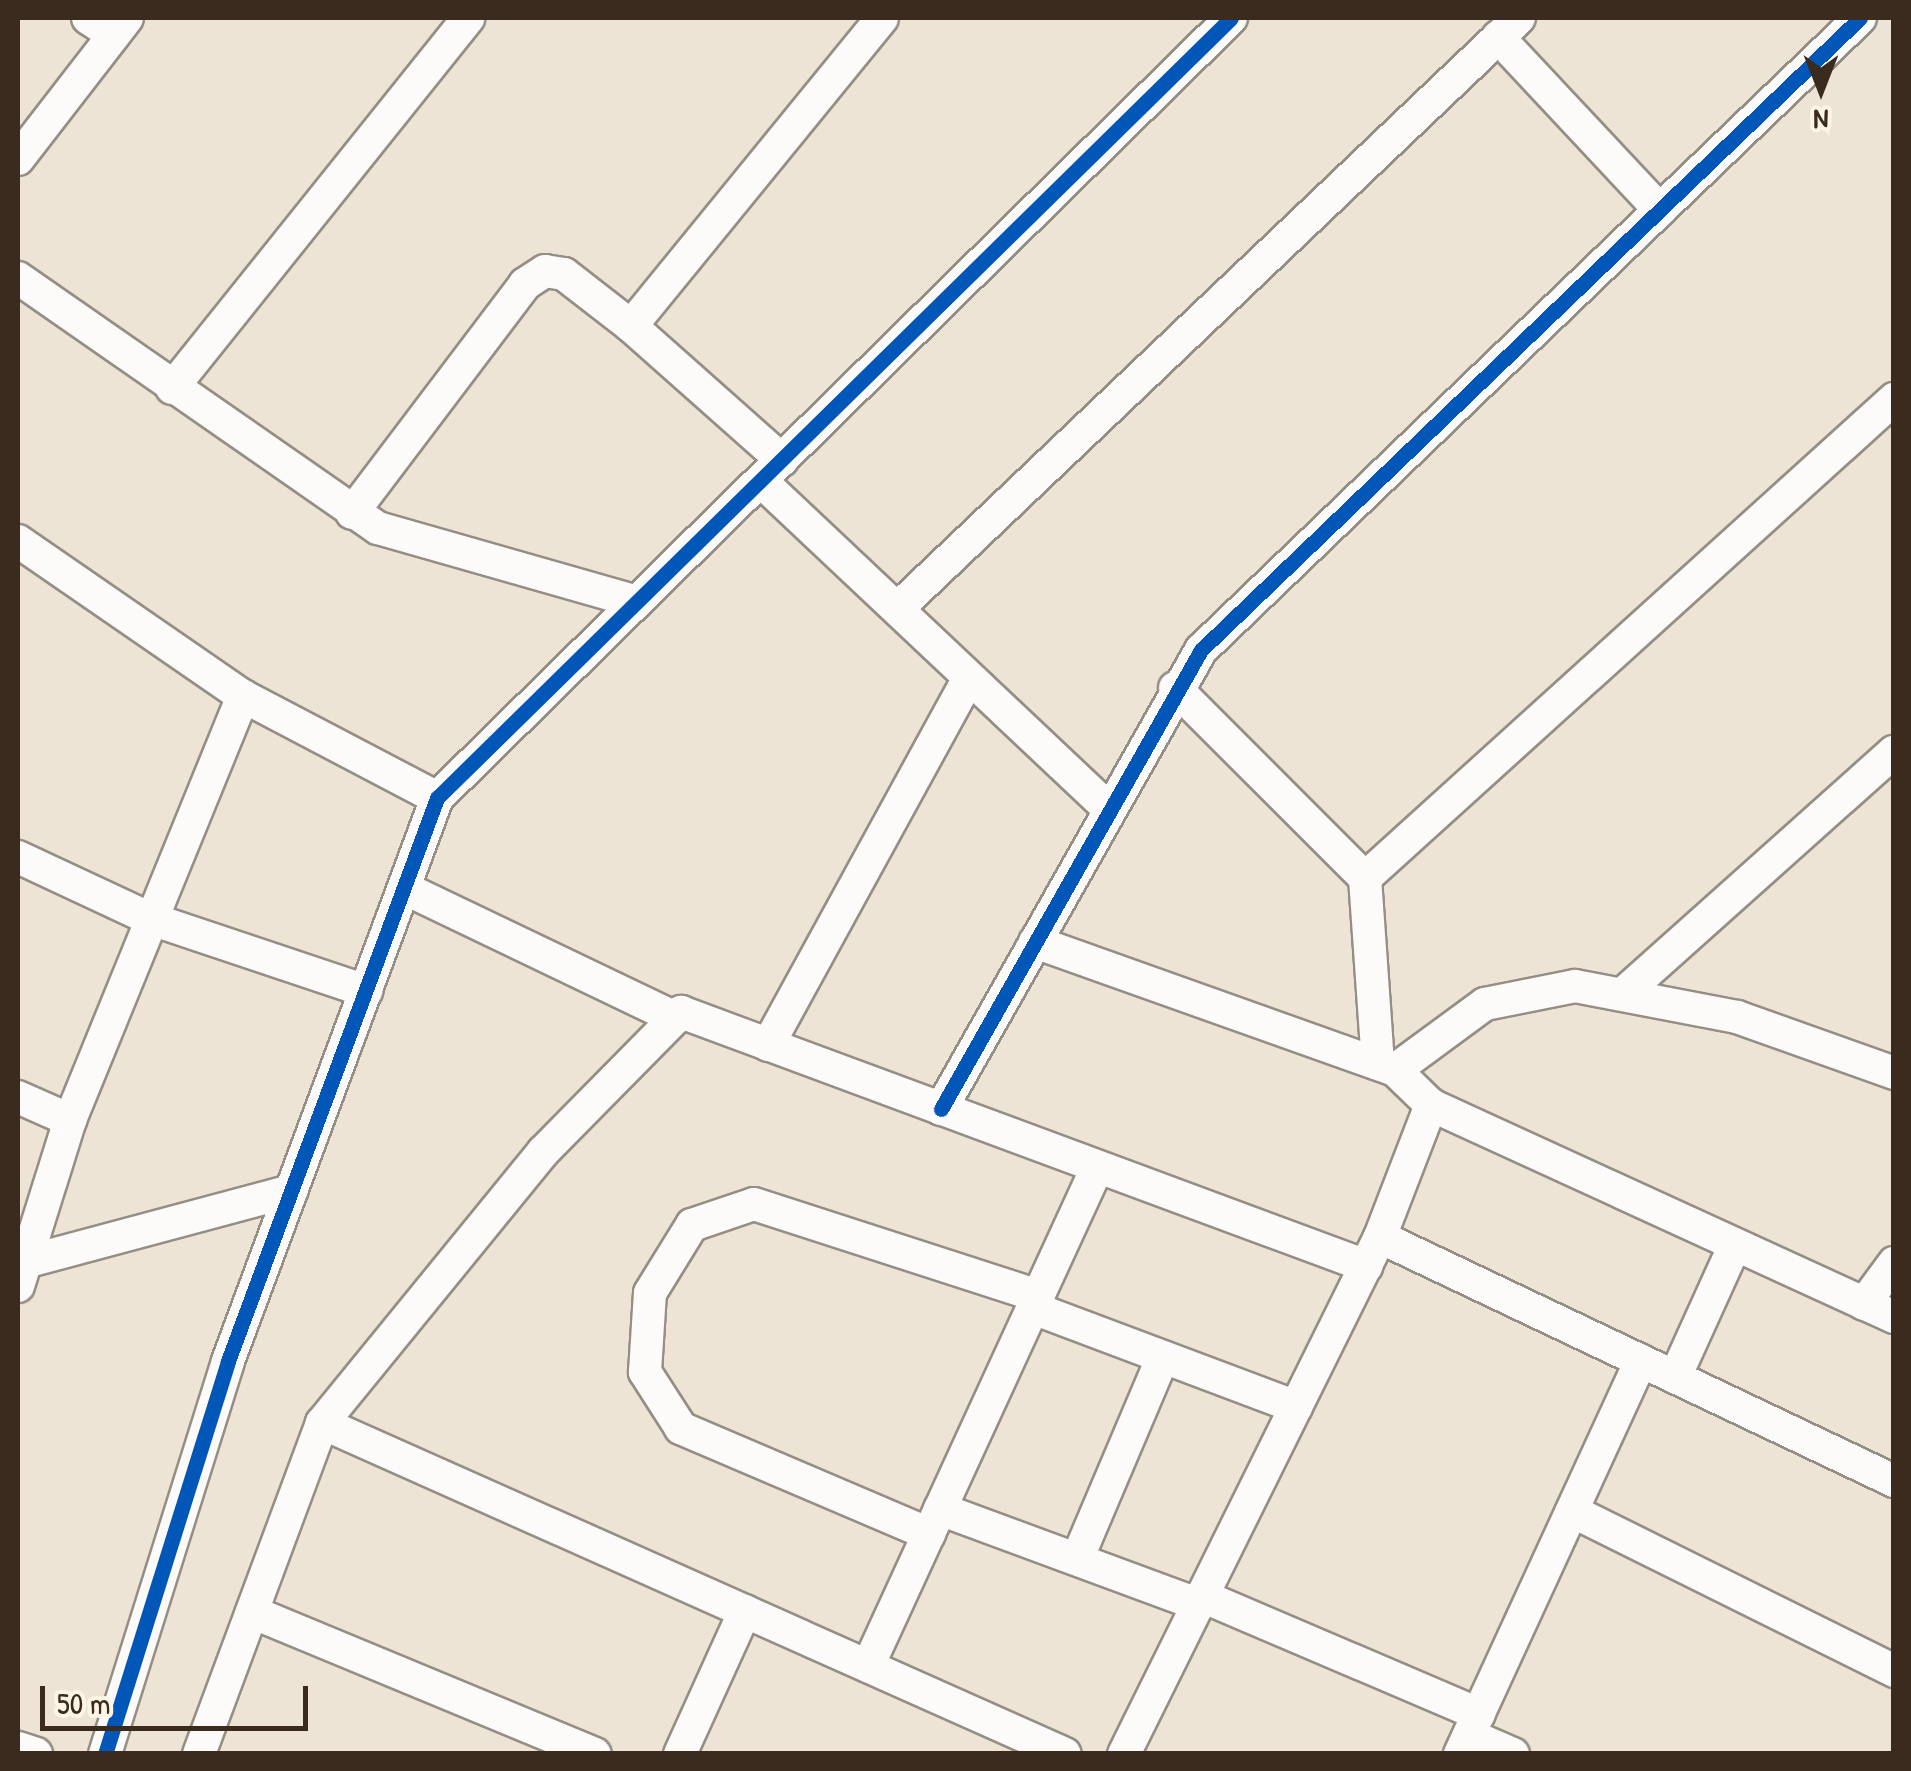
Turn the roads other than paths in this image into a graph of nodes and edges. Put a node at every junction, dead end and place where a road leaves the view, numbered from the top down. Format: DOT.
graph roads {
  1 [pos="468,18"];
  2 [pos="1860,18"];
  3 [pos="878,19"];
  4 [pos="110,23"];
  5 [pos="1215,23"];
  6 [pos="1508,27"];
  7 [pos="18,158"];
  8 [pos="1660,210"];
  9 [pos="18,278"];
  10 [pos="631,326"];
  11 [pos="172,388"];
  12 [pos="1894,399"];
  13 [pos="771,471"];
  14 [pos="352,512"];
  15 [pos="18,541"];
  16 [pos="635,601"];
  17 [pos="897,609"];
  18 [pos="969,678"];
  19 [pos="1175,688"];
  20 [pos="243,696"];
  21 [pos="1894,752"];
  22 [pos="437,798"];
  23 [pos="1108,809"];
  24 [pos="18,857"];
  25 [pos="1365,878"];
  26 [pos="404,888"];
  27 [pos="151,919"];
  28 [pos="1035,942"];
  29 [pos="366,991"];
  30 [pos="1624,993"];
  31 [pos="676,1018"];
  32 [pos="768,1045"];
  33 [pos="1387,1067"];
  34 [pos="1894,1074"];
  35 [pos="18,1097"];
  36 [pos="1431,1104"];
  37 [pos="942,1109"];
  38 [pos="70,1120"];
  39 [pos="1097,1168"];
  40 [pos="292,1191"];
  41 [pos="1735,1245"];
  42 [pos="1372,1251"];
  43 [pos="1894,1263"];
  44 [pos="19,1271"];
  45 [pos="1035,1302"];
  46 [pos="1879,1310"];
  47 [pos="1163,1357"];
  48 [pos="1640,1361"];
  49 [pos="1675,1377"];
  50 [pos="1296,1407"];
  51 [pos="322,1424"];
  52 [pos="1894,1481"];
  53 [pos="1572,1511"];
  54 [pos="935,1522"];
  55 [pos="1078,1556"];
  56 [pos="1200,1600"];
  57 [pos="745,1611"];
  58 [pos="252,1612"];
  59 [pos="868,1666"];
  60 [pos="1894,1671"];
  61 [pos="1469,1734"];
  62 [pos="18,1748"];
  63 [pos="36,1754"];
  64 [pos="105,1754"];
  65 [pos="199,1754"];
  66 [pos="594,1754"];
  67 [pos="680,1754"];
  68 [pos="1065,1754"];
  69 [pos="1124,1754"];
  70 [pos="1513,1754"];
  1 -- 11 [label="street"];
  2 -- 8 [label="street"];
  3 -- 10 [label="street"];
  4 -- 7 [label="street"];
  5 -- 13 [label="street"];
  6 -- 8 [label="street"];
  6 -- 17 [label="street"];
  8 -- 19 [label="street"];
  9 -- 11 [label="street"];
  10 -- 13 [label="street"];
  10 -- 14 [label="street"];
  11 -- 14 [label="street"];
  12 -- 25 [label="street"];
  13 -- 16 [label="street"];
  13 -- 17 [label="street"];
  14 -- 16 [label="street"];
  15 -- 20 [label="street"];
  16 -- 22 [label="street"];
  17 -- 18 [label="street"];
  18 -- 23 [label="street"];
  18 -- 32 [label="street"];
  19 -- 23 [label="street"];
  19 -- 25 [label="street"];
  20 -- 22 [label="street"];
  20 -- 27 [label="street"];
  21 -- 30 [label="street"];
  22 -- 26 [label="street"];
  23 -- 28 [label="street"];
  24 -- 27 [label="street"];
  25 -- 33 [label="street"];
  26 -- 29 [label="street"];
  26 -- 31 [label="street"];
  27 -- 29 [label="street"];
  27 -- 38 [label="street"];
  28 -- 33 [label="street"];
  28 -- 37 [label="street"];
  29 -- 40 [label="street"];
  30 -- 33 [label="street"];
  30 -- 34 [label="street"];
  31 -- 32 [label="street"];
  31 -- 51 [label="street"];
  32 -- 37 [label="street"];
  33 -- 36 [label="street"];
  35 -- 38 [label="street"];
  36 -- 41 [label="street"];
  36 -- 42 [label="street"];
  37 -- 39 [label="street"];
  38 -- 44 [label="street"];
  39 -- 42 [label="street"];
  39 -- 45 [label="street"];
  40 -- 44 [label="street"];
  40 -- 64 [label="street"];
  41 -- 46 [label="street"];
  41 -- 49 [label="street"];
  42 -- 48 [label="street"];
  42 -- 50 [label="street"];
  43 -- 46 [label="street"];
  45 -- 47 [label="street"];
  45 -- 54 [label="street"];
  45 -- 54 [label="street"];
  47 -- 50 [label="street"];
  47 -- 55 [label="street"];
  48 -- 49 [label="street"];
  48 -- 53 [label="street"];
  49 -- 52 [label="street"];
  50 -- 56 [label="street"];
  51 -- 57 [label="street"];
  51 -- 58 [label="street"];
  53 -- 60 [label="street"];
  53 -- 61 [label="street"];
  54 -- 55 [label="street"];
  54 -- 59 [label="street"];
  55 -- 56 [label="street"];
  56 -- 61 [label="street"];
  56 -- 69 [label="street"];
  57 -- 59 [label="street"];
  57 -- 67 [label="street"];
  58 -- 65 [label="street"];
  58 -- 66 [label="street"];
  59 -- 68 [label="street"];
  61 -- 70 [label="street"];
  62 -- 63 [label="street"];
}
